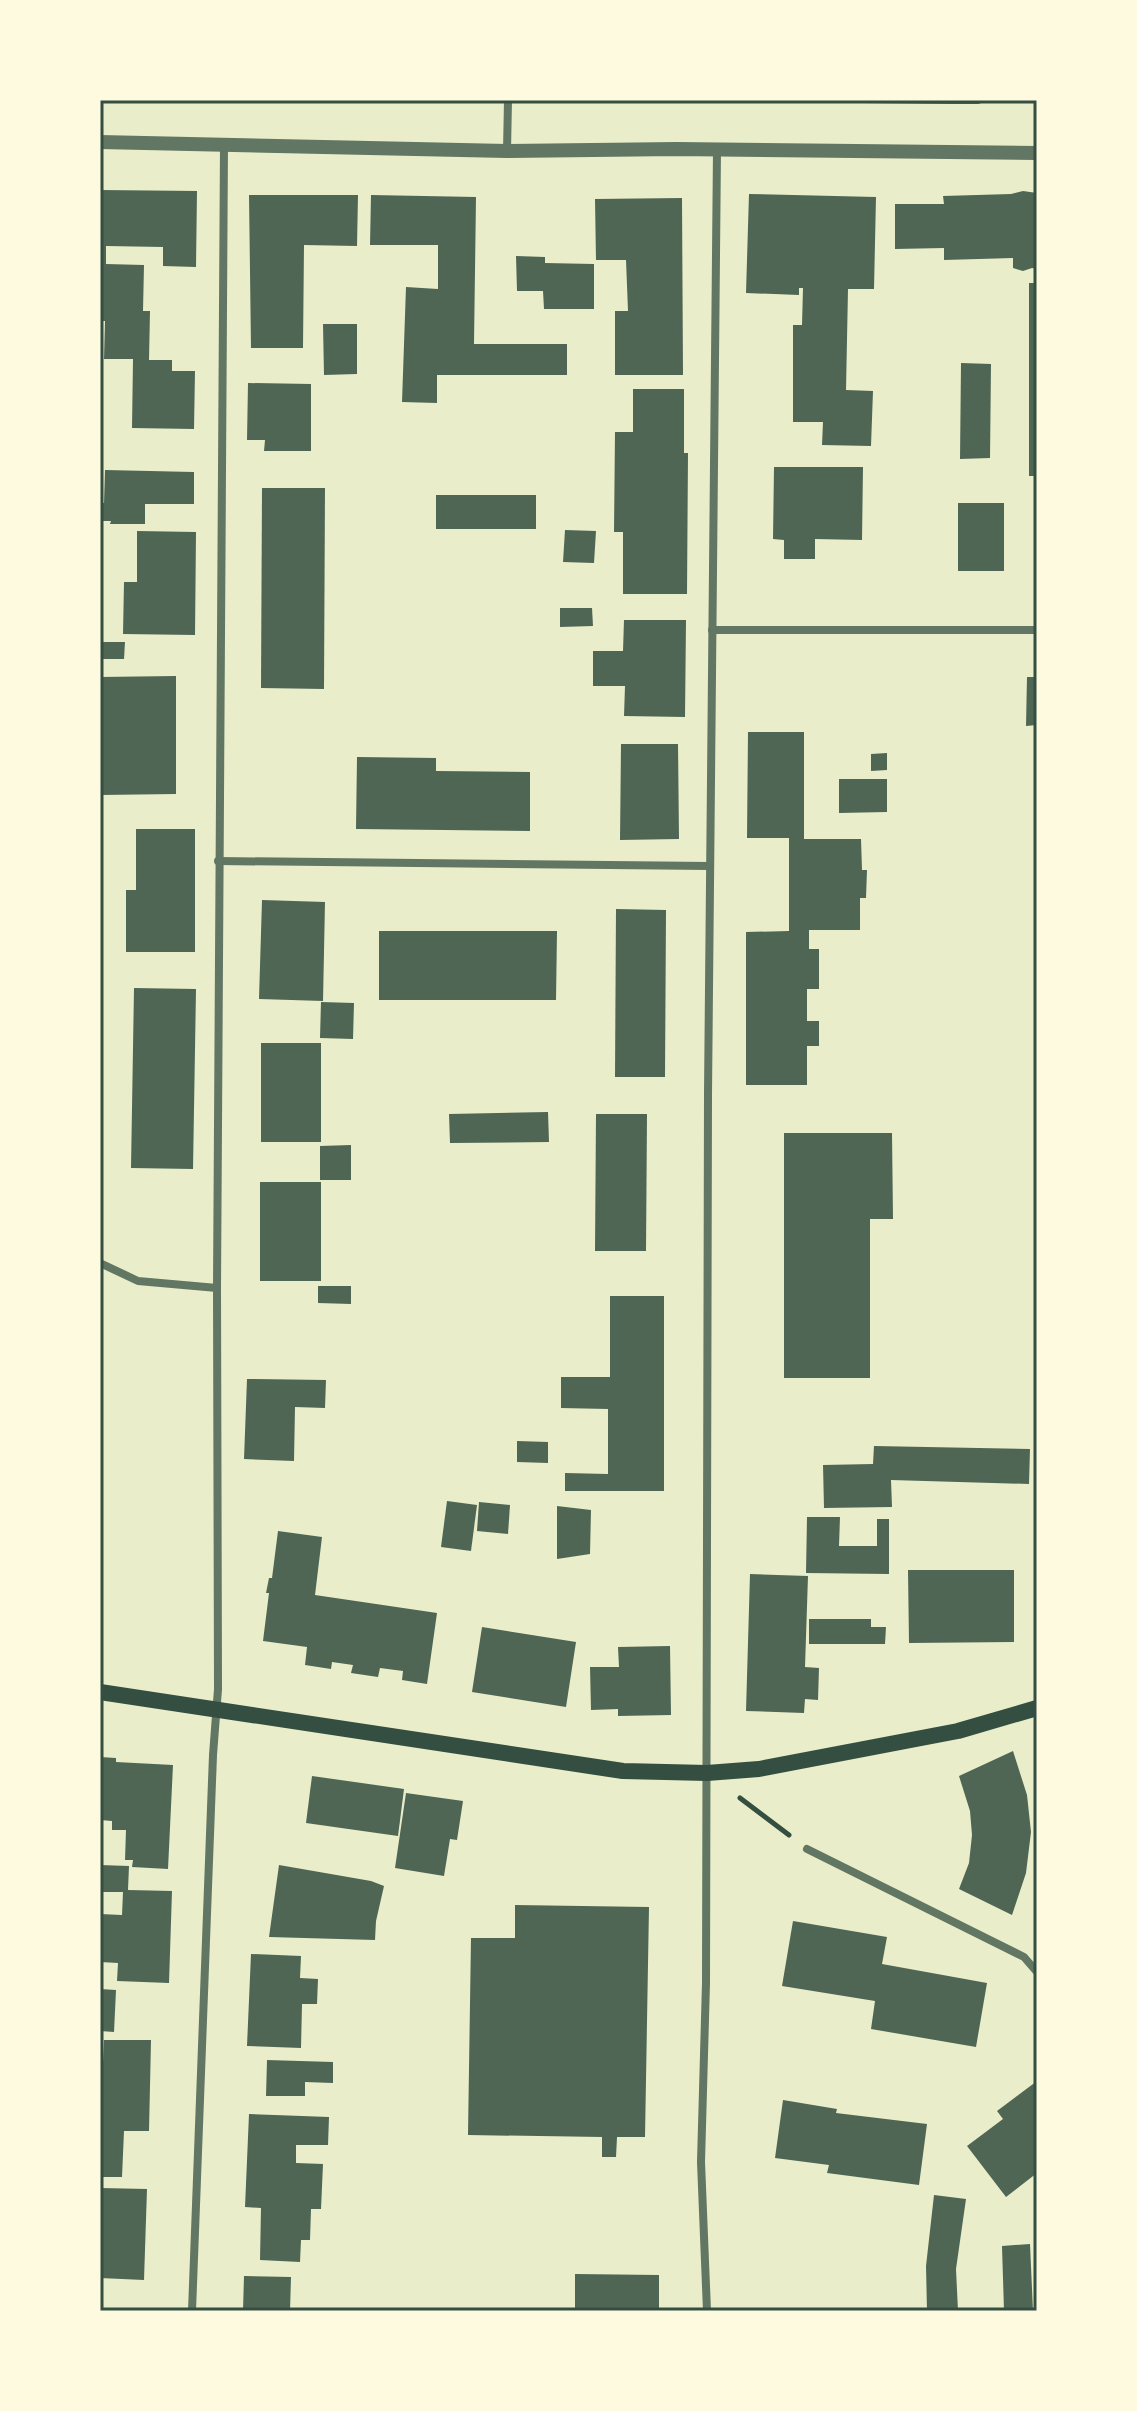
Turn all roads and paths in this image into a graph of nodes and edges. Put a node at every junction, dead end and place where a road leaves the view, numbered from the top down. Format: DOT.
graph roads {
  1 [pos="508,100"];
  2 [pos="100,142"];
  3 [pos="224,144"];
  4 [pos="717,150"];
  5 [pos="507,151"];
  6 [pos="1037,153"];
  7 [pos="712,630"];
  8 [pos="1037,630"];
  9 [pos="218,861"];
  10 [pos="710,866"];
  11 [pos="100,1263"];
  12 [pos="217,1288"];
  13 [pos="100,1692"];
  14 [pos="1037,1708"];
  15 [pos="217,1709"];
  16 [pos="707,1773"];
  17 [pos="807,1849"];
  18 [pos="1037,1972"];
  19 [pos="192,2311"];
  20 [pos="707,2311"];
  1 -- 5 [label="street"];
  2 -- 3 [label="street"];
  3 -- 5 [label="street"];
  3 -- 9 [label="street"];
  4 -- 5 [label="street"];
  4 -- 6 [label="street"];
  4 -- 7 [label="street"];
  7 -- 8 [label="street"];
  7 -- 10 [label="street"];
  9 -- 10 [label="street"];
  9 -- 12 [label="street"];
  10 -- 16 [label="street"];
  11 -- 12 [label="street"];
  12 -- 15 [label="street"];
  13 -- 15 [label="main road"];
  14 -- 16 [label="main road"];
  15 -- 16 [label="main road"];
  15 -- 19 [label="street"];
  16 -- 17 [label="path"];
  16 -- 20 [label="street"];
  17 -- 18 [label="street"];
}
